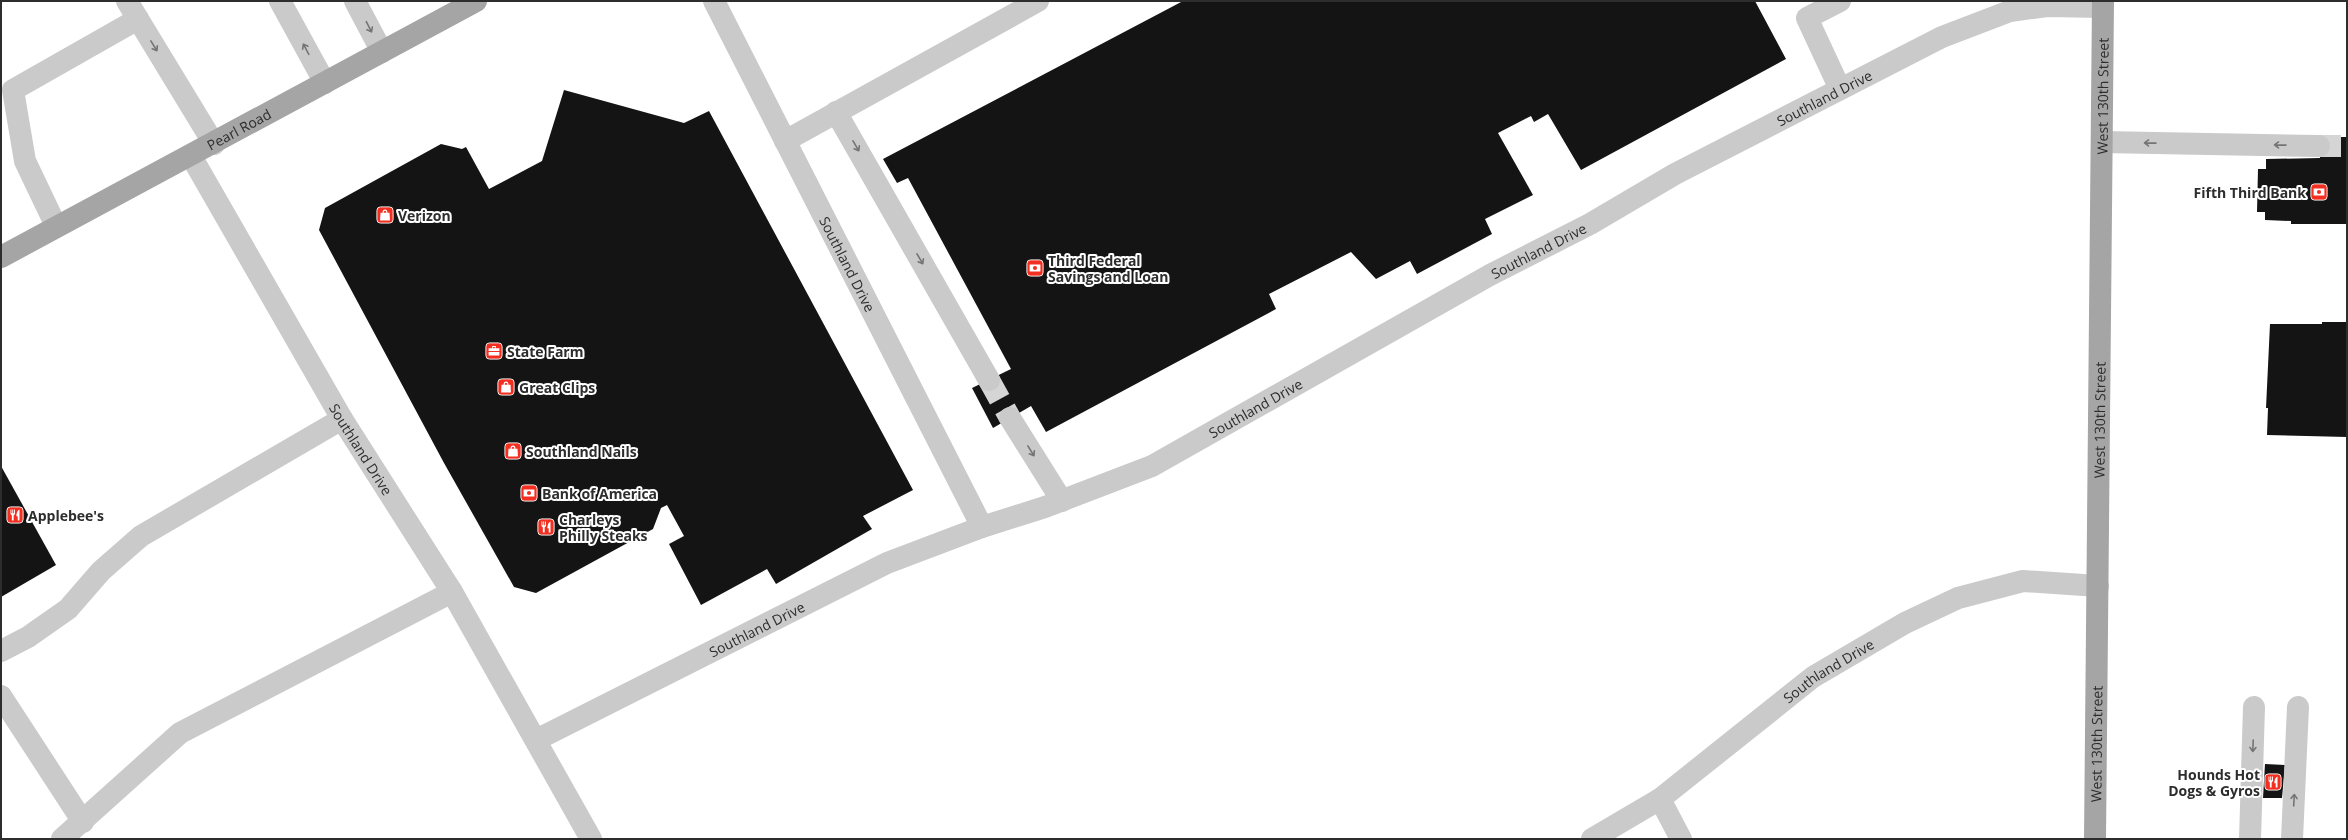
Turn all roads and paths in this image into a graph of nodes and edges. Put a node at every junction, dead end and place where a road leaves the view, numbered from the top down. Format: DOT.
graph roads {
  1 [pos="280,1"];
  2 [pos="355,1"];
  3 [pos="476,1"];
  4 [pos="714,1"];
  5 [pos="1038,1"];
  6 [pos="1840,1"];
  7 [pos="2103,4"];
  8 [pos="2002,8"];
  9 [pos="132,10"];
  10 [pos="382,52"];
  11 [pos="325,83"];
  12 [pos="1840,89"];
  13 [pos="836,112"];
  14 [pos="785,140"];
  15 [pos="2102,142"];
  16 [pos="214,144"];
  17 [pos="2319,146"];
  18 [pos="191,156"];
  19 [pos="56,226"];
  20 [pos="1,256"];
  21 [pos="989,380"];
  22 [pos="1010,418"];
  23 [pos="342,419"];
  24 [pos="1062,501"];
  25 [pos="982,527"];
  26 [pos="2098,586"];
  27 [pos="452,592"];
  28 [pos="1,651"];
  29 [pos="1,696"];
  30 [pos="2254,707"];
  31 [pos="2298,707"];
  32 [pos="536,740"];
  33 [pos="1660,799"];
  34 [pos="83,822"];
  35 [pos="62,839"];
  36 [pos="591,839"];
  37 [pos="1592,839"];
  38 [pos="1681,839"];
  39 [pos="2095,839"];
  40 [pos="2250,839"];
  41 [pos="2292,839"];
  11 -- 1 [label="street, one-way"];
  2 -- 10 [label="street, one-way"];
  3 -- 10 [label="main road, Pearl Road"];
  4 -- 14 [label="street, Southland Drive"];
  5 -- 13 [label="street"];
  6 -- 12 [label="street"];
  7 -- 8 [label="street, Southland Drive"];
  7 -- 15 [label="main road, West 130th Street"];
  8 -- 12 [label="street, Southland Drive"];
  9 -- 16 [label="street, one-way"];
  9 -- 19 [label="street"];
  10 -- 11 [label="main road, Pearl Road"];
  11 -- 16 [label="main road, Pearl Road"];
  12 -- 24 [label="street, Southland Drive"];
  13 -- 14 [label="street"];
  13 -- 21 [label="street, one-way"];
  14 -- 25 [label="street, Southland Drive"];
  17 -- 15 [label="street, one-way"];
  15 -- 26 [label="main road, West 130th Street"];
  16 -- 18 [label="main road, Pearl Road"];
  18 -- 19 [label="main road, Pearl Road"];
  18 -- 23 [label="street, Southland Drive"];
  19 -- 20 [label="main road, Pearl Road"];
  22 -- 24 [label="street, one-way"];
  23 -- 27 [label="street, Southland Drive"];
  23 -- 28 [label="street"];
  24 -- 25 [label="street, Southland Drive"];
  25 -- 32 [label="street, Southland Drive"];
  26 -- 33 [label="street, Southland Drive"];
  26 -- 39 [label="main road, West 130th Street"];
  27 -- 32 [label="street, Southland Drive"];
  27 -- 34 [label="street"];
  29 -- 34 [label="street"];
  30 -- 40 [label="street, one-way"];
  41 -- 31 [label="street, one-way"];
  32 -- 36 [label="street, Southland Drive"];
  33 -- 37 [label="street, Southland Drive"];
  33 -- 38 [label="street"];
  34 -- 35 [label="street"];
}
